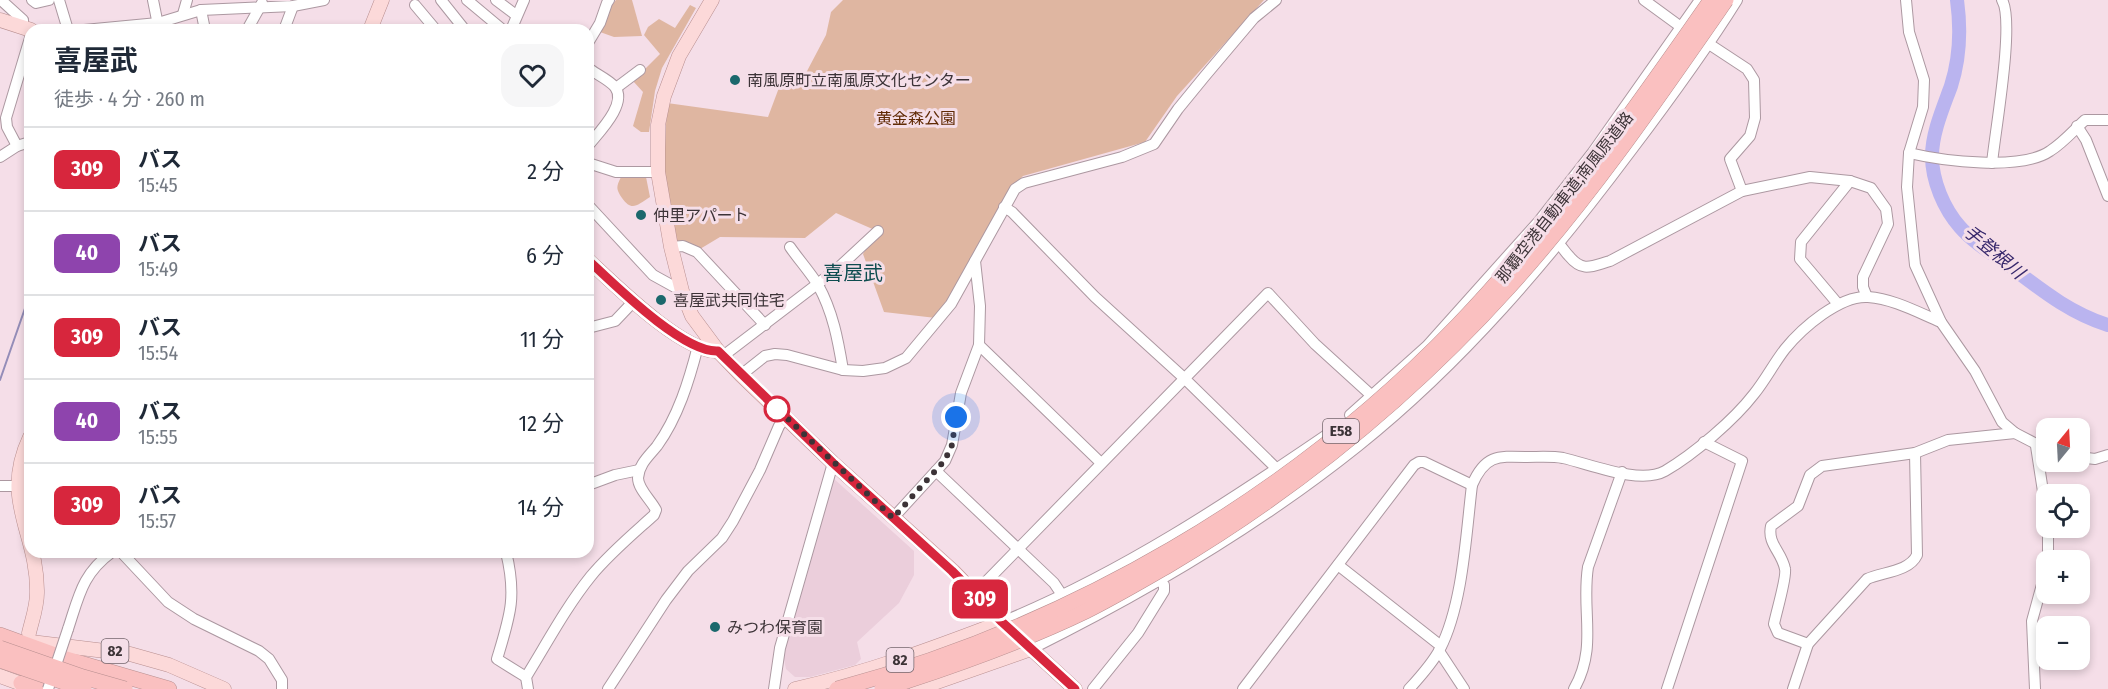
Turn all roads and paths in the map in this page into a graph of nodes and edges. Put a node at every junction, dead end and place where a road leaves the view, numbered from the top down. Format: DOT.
graph roads {
  1 [pos="1,0"];
  2 [pos="32,0"];
  3 [pos="49,0"];
  4 [pos="59,0"];
  5 [pos="153,0"];
  6 [pos="187,0"];
  7 [pos="324,0"];
  8 [pos="382,0"];
  9 [pos="441,0"];
  10 [pos="467,0"];
  11 [pos="496,0"];
  12 [pos="524,0"];
  13 [pos="712,0"];
  14 [pos="1276,0"];
  15 [pos="1644,0"];
  16 [pos="1700,0"];
  17 [pos="1711,0"];
  18 [pos="1726,0"];
  19 [pos="1737,0"];
  20 [pos="1906,0"];
  21 [pos="2002,0"];
  22 [pos="607,1"];
  23 [pos="241,4"];
  24 [pos="262,4"];
  25 [pos="415,5"];
  26 [pos="293,6"];
  27 [pos="201,10"];
  28 [pos="183,14"];
  29 [pos="516,15"];
  30 [pos="0,20"];
  31 [pos="25,24"];
  32 [pos="66,24"];
  33 [pos="158,24"];
  34 [pos="165,24"];
  35 [pos="204,24"];
  36 [pos="250,24"];
  37 [pos="286,24"];
  38 [pos="372,24"];
  39 [pos="431,24"];
  40 [pos="460,24"];
  41 [pos="496,24"];
  42 [pos="513,24"];
  43 [pos="1681,27"];
  44 [pos="24,30"];
  45 [pos="594,33"];
  46 [pos="1709,44"];
  47 [pos="24,48"];
  48 [pos="640,70"];
  49 [pos="594,73"];
  50 [pos="616,88"];
  51 [pos="2108,120"];
  52 [pos="2077,126"];
  53 [pos="594,138"];
  54 [pos="24,144"];
  55 [pos="16,146"];
  56 [pos="1909,153"];
  57 [pos="0,157"];
  58 [pos="1992,163"];
  59 [pos="594,166"];
  60 [pos="658,172"];
  61 [pos="1850,181"];
  62 [pos="1742,191"];
  63 [pos="2108,196"];
  64 [pos="1004,207"];
  65 [pos="594,211"];
  66 [pos="878,231"];
  67 [pos="1559,244"];
  68 [pos="670,247"];
  69 [pos="790,247"];
  70 [pos="975,261"];
  71 [pos="594,273"];
  72 [pos="817,284"];
  73 [pos="682,291"];
  74 [pos="1867,297"];
  75 [pos="634,301"];
  76 [pos="1838,304"];
  77 [pos="1941,322"];
  78 [pos="765,325"];
  79 [pos="594,326"];
  80 [pos="979,345"];
  81 [pos="698,346"];
  82 [pos="720,353"];
  83 [pos="843,370"];
  84 [pos="741,375"];
  85 [pos="1184,378"];
  86 [pos="1371,395"];
  87 [pos="786,417"];
  88 [pos="2015,433"];
  89 [pos="1704,442"];
  90 [pos="2036,444"];
  91 [pos="24,447"];
  92 [pos="1915,453"];
  93 [pos="2108,454"];
  94 [pos="2090,458"];
  95 [pos="833,463"];
  96 [pos="1101,464"];
  97 [pos="1277,469"];
  98 [pos="639,470"];
  99 [pos="936,471"];
  100 [pos="1622,472"];
  101 [pos="594,483"];
  102 [pos="1472,485"];
  103 [pos="6,486"];
  104 [pos="893,518"];
  105 [pos="24,539"];
  106 [pos="1018,549"];
  107 [pos="31,558"];
  108 [pos="105,558"];
  109 [pos="127,558"];
  110 [pos="508,558"];
  111 [pos="1338,565"];
  112 [pos="1160,581"];
  113 [pos="975,593"];
  114 [pos="1062,595"];
  115 [pos="2037,604"];
  116 [pos="1002,622"];
  117 [pos="29,633"];
  118 [pos="0,634"];
  119 [pos="1808,644"];
  120 [pos="0,648"];
  121 [pos="1031,649"];
  122 [pos="1440,649"];
  123 [pos="0,660"];
  124 [pos="526,677"];
  125 [pos="14,685"];
  126 [pos="942,685"];
  127 [pos="1578,688"];
  128 [pos="41,689"];
  129 [pos="48,689"];
  130 [pos="84,689"];
  131 [pos="125,689"];
  132 [pos="169,689"];
  133 [pos="224,689"];
  134 [pos="282,689"];
  135 [pos="528,689"];
  136 [pos="608,689"];
  137 [pos="774,689"];
  138 [pos="795,689"];
  139 [pos="837,689"];
  140 [pos="882,689"];
  141 [pos="917,689"];
  142 [pos="1075,689"];
  143 [pos="1094,689"];
  144 [pos="1243,689"];
  145 [pos="1409,689"];
  146 [pos="1464,689"];
  147 [pos="1667,689"];
  148 [pos="1793,689"];
  149 [pos="2035,689"];
  1 -- 31 [label="street"];
  2 -- 3 [label="street"];
  4 -- 32 [label="street"];
  5 -- 33 [label="street"];
  6 -- 28 [label="street"];
  7 -- 26 [label="street"];
  8 -- 38 [label="main road"];
  9 -- 40 [label="street"];
  10 -- 41 [label="street"];
  11 -- 29 [label="street"];
  12 -- 29 [label="street"];
  13 -- 60 [label="main road"];
  14 -- 64 [label="street"];
  15 -- 43 [label="street"];
  16 -- 43 [label="street"];
  17 -- 139 [label="highway, 那覇空港自動車道;南風原道路 / E58, bridge"];
  18 -- 140 [label="highway, 那覇空港自動車道;南風原道路 / E58, bridge"];
  19 -- 46 [label="street"];
  20 -- 56 [label="street"];
  21 -- 58 [label="street"];
  22 -- 45 [label="street"];
  23 -- 24 [label="street"];
  23 -- 27 [label="street"];
  24 -- 26 [label="street"];
  24 -- 36 [label="street"];
  25 -- 39 [label="street"];
  26 -- 37 [label="street"];
  27 -- 28 [label="street"];
  27 -- 35 [label="street"];
  28 -- 34 [label="street"];
  29 -- 42 [label="street"];
  30 -- 44 [label="main road"];
  43 -- 86 [label="street"];
  46 -- 62 [label="street"];
  46 -- 67 [label="street"];
  47 -- 55 [label="street"];
  48 -- 50 [label="street"];
  49 -- 50 [label="street"];
  50 -- 53 [label="street"];
  51 -- 52 [label="street"];
  52 -- 58 [label="street"];
  52 -- 63 [label="street"];
  54 -- 55 [label="street"];
  55 -- 57 [label="street"];
  56 -- 58 [label="street"];
  56 -- 77 [label="street"];
  59 -- 60 [label="street"];
  60 -- 68 [label="main road"];
  61 -- 62 [label="street"];
  61 -- 74 [label="street"];
  61 -- 76 [label="street"];
  62 -- 67 [label="street"];
  64 -- 70 [label="street"];
  64 -- 85 [label="street"];
  65 -- 73 [label="street"];
  66 -- 72 [label="street"];
  67 -- 112 [label="street"];
  68 -- 73 [label="main road"];
  68 -- 78 [label="street"];
  69 -- 72 [label="street"];
  70 -- 80 [label="street"];
  70 -- 83 [label="street"];
  71 -- 75 [label="main road"];
  72 -- 78 [label="street"];
  72 -- 83 [label="street"];
  73 -- 82 [label="main road"];
  74 -- 76 [label="street"];
  74 -- 77 [label="street"];
  75 -- 79 [label="street"];
  75 -- 81 [label="main road"];
  76 -- 89 [label="street"];
  77 -- 88 [label="street"];
  78 -- 82 [label="street"];
  80 -- 96 [label="street"];
  80 -- 99 [label="street"];
  81 -- 82 [label="main road"];
  81 -- 98 [label="street"];
  82 -- 84 [label="main road"];
  83 -- 84 [label="street"];
  84 -- 87 [label="main road"];
  85 -- 86 [label="street"];
  85 -- 96 [label="street"];
  85 -- 97 [label="street"];
  86 -- 97 [label="street"];
  87 -- 95 [label="main road"];
  87 -- 136 [label="street"];
  88 -- 90 [label="street"];
  88 -- 92 [label="street"];
  89 -- 100 [label="street"];
  89 -- 147 [label="street"];
  91 -- 103 [label="main road"];
  92 -- 119 [label="street"];
  92 -- 119 [label="street"];
  93 -- 94 [label="street"];
  95 -- 104 [label="main road"];
  95 -- 137 [label="street"];
  96 -- 106 [label="street"];
  97 -- 114 [label="street"];
  98 -- 101 [label="street"];
  98 -- 124 [label="street"];
  99 -- 104 [label="street"];
  99 -- 106 [label="street"];
  100 -- 102 [label="street"];
  100 -- 127 [label="street"];
  102 -- 111 [label="street"];
  102 -- 122 [label="street"];
  103 -- 105 [label="main road"];
  104 -- 113 [label="main road"];
  106 -- 113 [label="street"];
  106 -- 114 [label="street"];
  107 -- 117 [label="main road"];
  108 -- 129 [label="street, bridge"];
  109 -- 134 [label="street"];
  110 -- 124 [label="street"];
  111 -- 122 [label="street"];
  111 -- 144 [label="street"];
  112 -- 121 [label="street"];
  112 -- 143 [label="street"];
  113 -- 116 [label="main road"];
  114 -- 116 [label="street"];
  115 -- 149 [label="street"];
  116 -- 121 [label="main road"];
  116 -- 138 [label="main road, 82"];
  118 -- 132 [label="highway"];
  118 -- 133 [label="main road, 82"];
  119 -- 148 [label="street"];
  120 -- 131 [label="highway, bridge"];
  121 -- 126 [label="main road, 82"];
  121 -- 142 [label="main road"];
  122 -- 145 [label="street"];
  122 -- 146 [label="street"];
  123 -- 130 [label="highway, bridge"];
  124 -- 135 [label="street"];
  125 -- 128 [label="highway"];
  126 -- 141 [label="main road, 82"];
}
